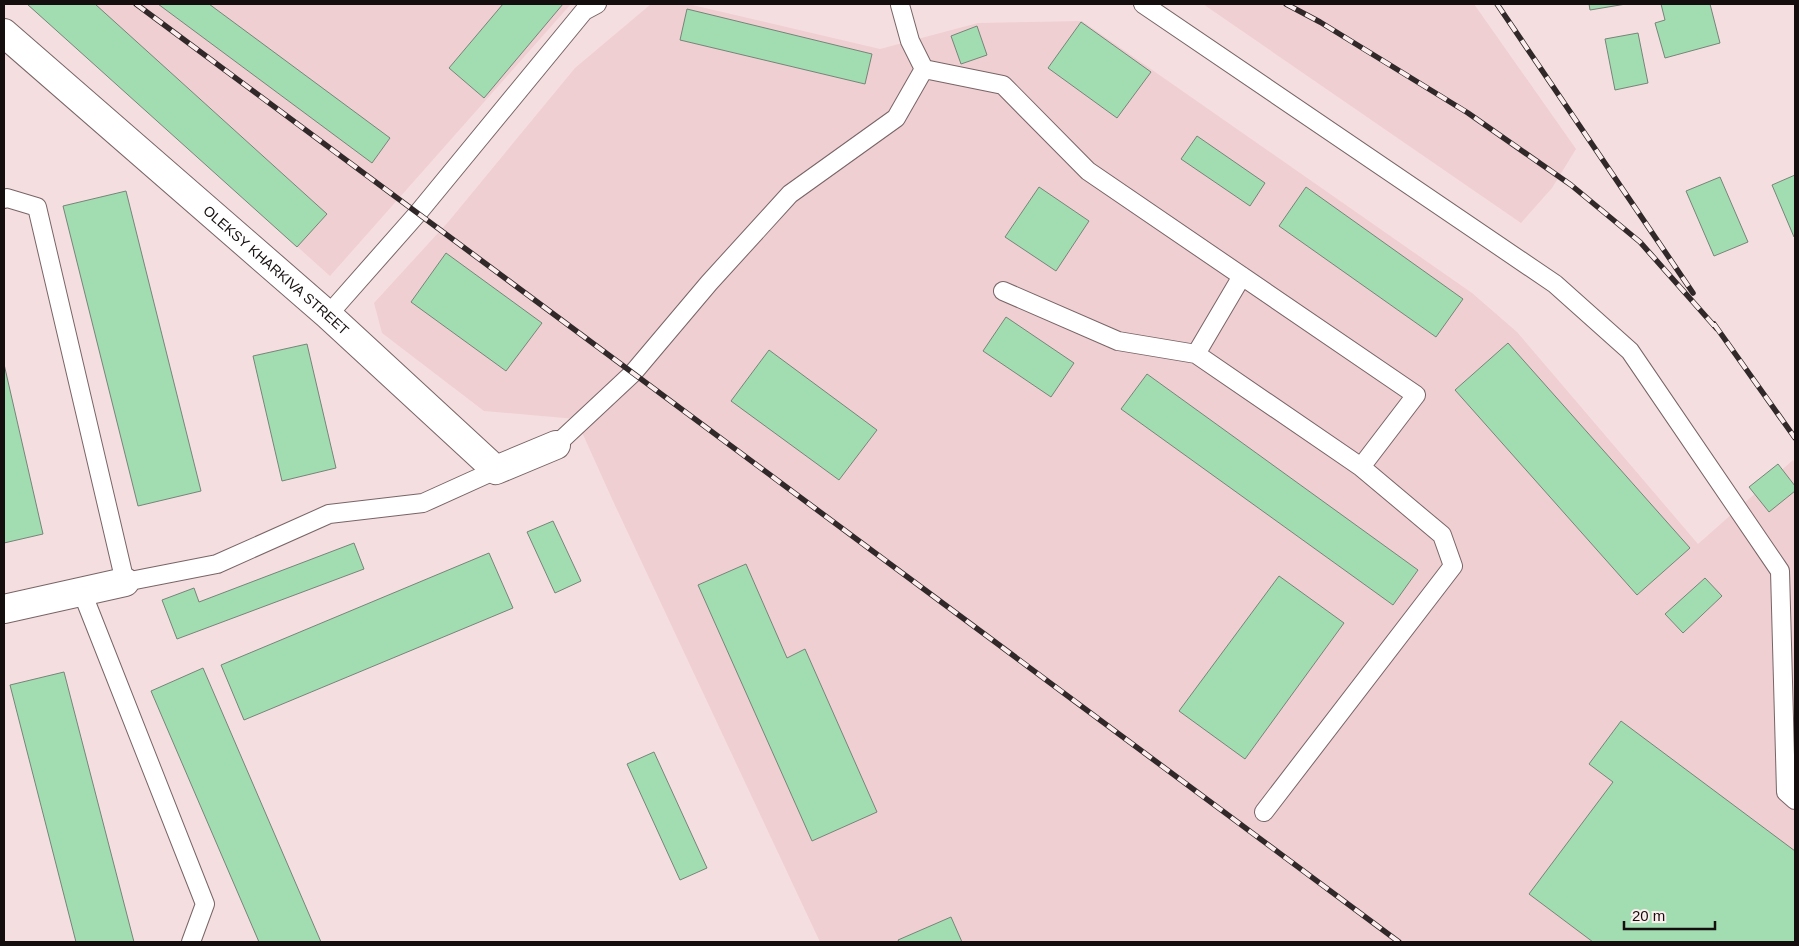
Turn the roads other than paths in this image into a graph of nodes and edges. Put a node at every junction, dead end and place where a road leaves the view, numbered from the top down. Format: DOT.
graph roads {
  1 [pos="597,4"];
  2 [pos="899,4"];
  3 [pos="1143,4"];
  4 [pos="4,33"];
  5 [pos="924,69"];
  6 [pos="4,199"];
  7 [pos="1242,276"];
  8 [pos="1003,290"];
  9 [pos="328,315"];
  10 [pos="1196,354"];
  11 [pos="556,445"];
  12 [pos="1361,467"];
  13 [pos="496,470"];
  14 [pos="125,582"];
  15 [pos="82,592"];
  16 [pos="4,609"];
  17 [pos="1795,800"];
  18 [pos="1264,812"];
  19 [pos="191,942"];
  1 -- 9 [label="lane"];
  2 -- 5 [label="lane"];
  3 -- 17 [label="lane"];
  4 -- 9 [label="street, OLEKSY KHARKIVA STREET"];
  5 -- 7 [label="lane"];
  5 -- 11 [label="lane"];
  6 -- 14 [label="lane"];
  7 -- 10 [label="lane"];
  7 -- 12 [label="lane"];
  8 -- 10 [label="lane"];
  9 -- 13 [label="street, OLEKSY KHARKIVA STREET"];
  10 -- 12 [label="lane"];
  11 -- 13 [label="street"];
  12 -- 18 [label="lane"];
  13 -- 14 [label="lane"];
  14 -- 15 [label="street"];
  15 -- 16 [label="street"];
  15 -- 19 [label="lane"];
}
